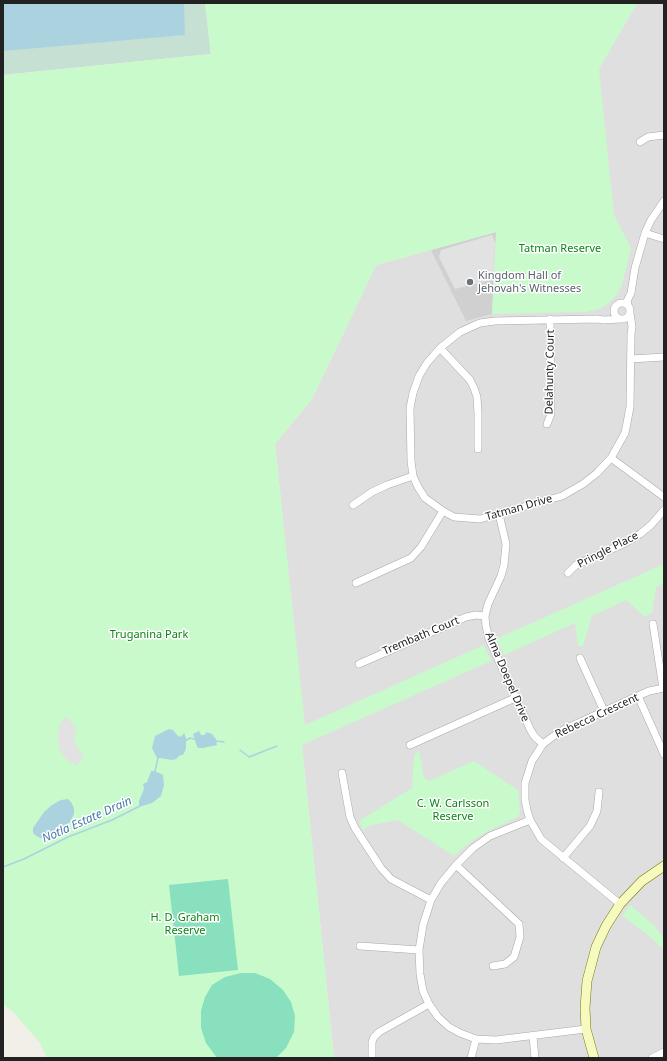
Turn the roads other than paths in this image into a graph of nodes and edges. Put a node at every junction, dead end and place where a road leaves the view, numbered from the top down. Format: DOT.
graph roads {
  1 [pos="664,135"];
  2 [pos="640,142"];
  3 [pos="664,201"];
  4 [pos="645,233"];
  5 [pos="664,239"];
  6 [pos="632,284"];
  7 [pos="618,304"];
  8 [pos="628,305"];
  9 [pos="614,312"];
  10 [pos="630,313"];
  11 [pos="597,319"];
  12 [pos="622,319"];
  13 [pos="550,320"];
  14 [pos="631,334"];
  15 [pos="440,348"];
  16 [pos="664,357"];
  17 [pos="631,359"];
  18 [pos="547,424"];
  19 [pos="478,449"];
  20 [pos="611,458"];
  21 [pos="413,476"];
  22 [pos="664,497"];
  23 [pos="353,505"];
  24 [pos="664,510"];
  25 [pos="443,512"];
  26 [pos="499,514"];
  27 [pos="568,573"];
  28 [pos="356,583"];
  29 [pos="485,616"];
  30 [pos="653,624"];
  31 [pos="580,658"];
  32 [pos="359,664"];
  33 [pos="664,688"];
  34 [pos="638,696"];
  35 [pos="515,698"];
  36 [pos="604,712"];
  37 [pos="543,744"];
  38 [pos="410,745"];
  39 [pos="664,754"];
  40 [pos="342,772"];
  41 [pos="599,792"];
  42 [pos="530,820"];
  43 [pos="564,858"];
  44 [pos="456,865"];
  45 [pos="664,866"];
  46 [pos="431,900"];
  47 [pos="620,904"];
  48 [pos="360,946"];
  49 [pos="419,950"];
  50 [pos="493,966"];
  51 [pos="428,1004"];
  52 [pos="586,1029"];
  53 [pos="533,1036"];
  54 [pos="476,1039"];
  55 [pos="664,1052"];
  56 [pos="372,1058"];
  57 [pos="471,1058"];
  58 [pos="535,1058"];
  59 [pos="594,1058"];
  60 [pos="652,1058"];
  1 -- 2 [label="street"];
  3 -- 4 [label="street"];
  4 -- 5 [label="street"];
  4 -- 6 [label="street"];
  6 -- 7 [label="street"];
  6 -- 8 [label="street"];
  7 -- 8 [label="street"];
  7 -- 9 [label="street"];
  8 -- 10 [label="street"];
  9 -- 11 [label="street, Tatman Drive"];
  9 -- 12 [label="street"];
  10 -- 12 [label="street"];
  10 -- 14 [label="street, Tatman Drive"];
  11 -- 12 [label="street, Tatman Drive"];
  11 -- 13 [label="street, Tatman Drive"];
  12 -- 14 [label="street, Tatman Drive"];
  13 -- 15 [label="street, Tatman Drive"];
  13 -- 18 [label="street, Delahunty Court"];
  14 -- 17 [label="street, Tatman Drive"];
  15 -- 19 [label="street"];
  15 -- 21 [label="street, Tatman Drive"];
  16 -- 17 [label="street"];
  17 -- 20 [label="street, Tatman Drive"];
  20 -- 22 [label="street"];
  20 -- 26 [label="street, Tatman Drive"];
  21 -- 23 [label="street"];
  21 -- 25 [label="street, Tatman Drive"];
  24 -- 27 [label="street, Pringle Place"];
  25 -- 26 [label="street, Tatman Drive"];
  25 -- 28 [label="street"];
  26 -- 29 [label="street, Alma Doepel Drive"];
  29 -- 32 [label="street, Trembath Court"];
  29 -- 35 [label="street, Alma Doepel Drive"];
  30 -- 33 [label="street"];
  31 -- 36 [label="street"];
  33 -- 34 [label="street, Rebecca Crescent"];
  34 -- 36 [label="street, Rebecca Crescent"];
  34 -- 39 [label="street"];
  35 -- 37 [label="street, Alma Doepel Drive"];
  35 -- 38 [label="street"];
  36 -- 37 [label="street, Rebecca Crescent"];
  37 -- 42 [label="street, Rebecca Crescent"];
  40 -- 46 [label="street"];
  41 -- 43 [label="street"];
  42 -- 43 [label="street, Rebecca Crescent"];
  42 -- 44 [label="street"];
  43 -- 47 [label="street, Rebecca Crescent"];
  44 -- 46 [label="street"];
  44 -- 50 [label="street"];
  45 -- 47 [label="street"];
  46 -- 49 [label="street"];
  47 -- 52 [label="street"];
  48 -- 49 [label="street"];
  49 -- 51 [label="street"];
  51 -- 54 [label="street"];
  51 -- 56 [label="street"];
  52 -- 53 [label="street"];
  52 -- 59 [label="street"];
  53 -- 54 [label="street"];
  53 -- 58 [label="street"];
  54 -- 57 [label="street"];
  55 -- 60 [label="street"];
}
